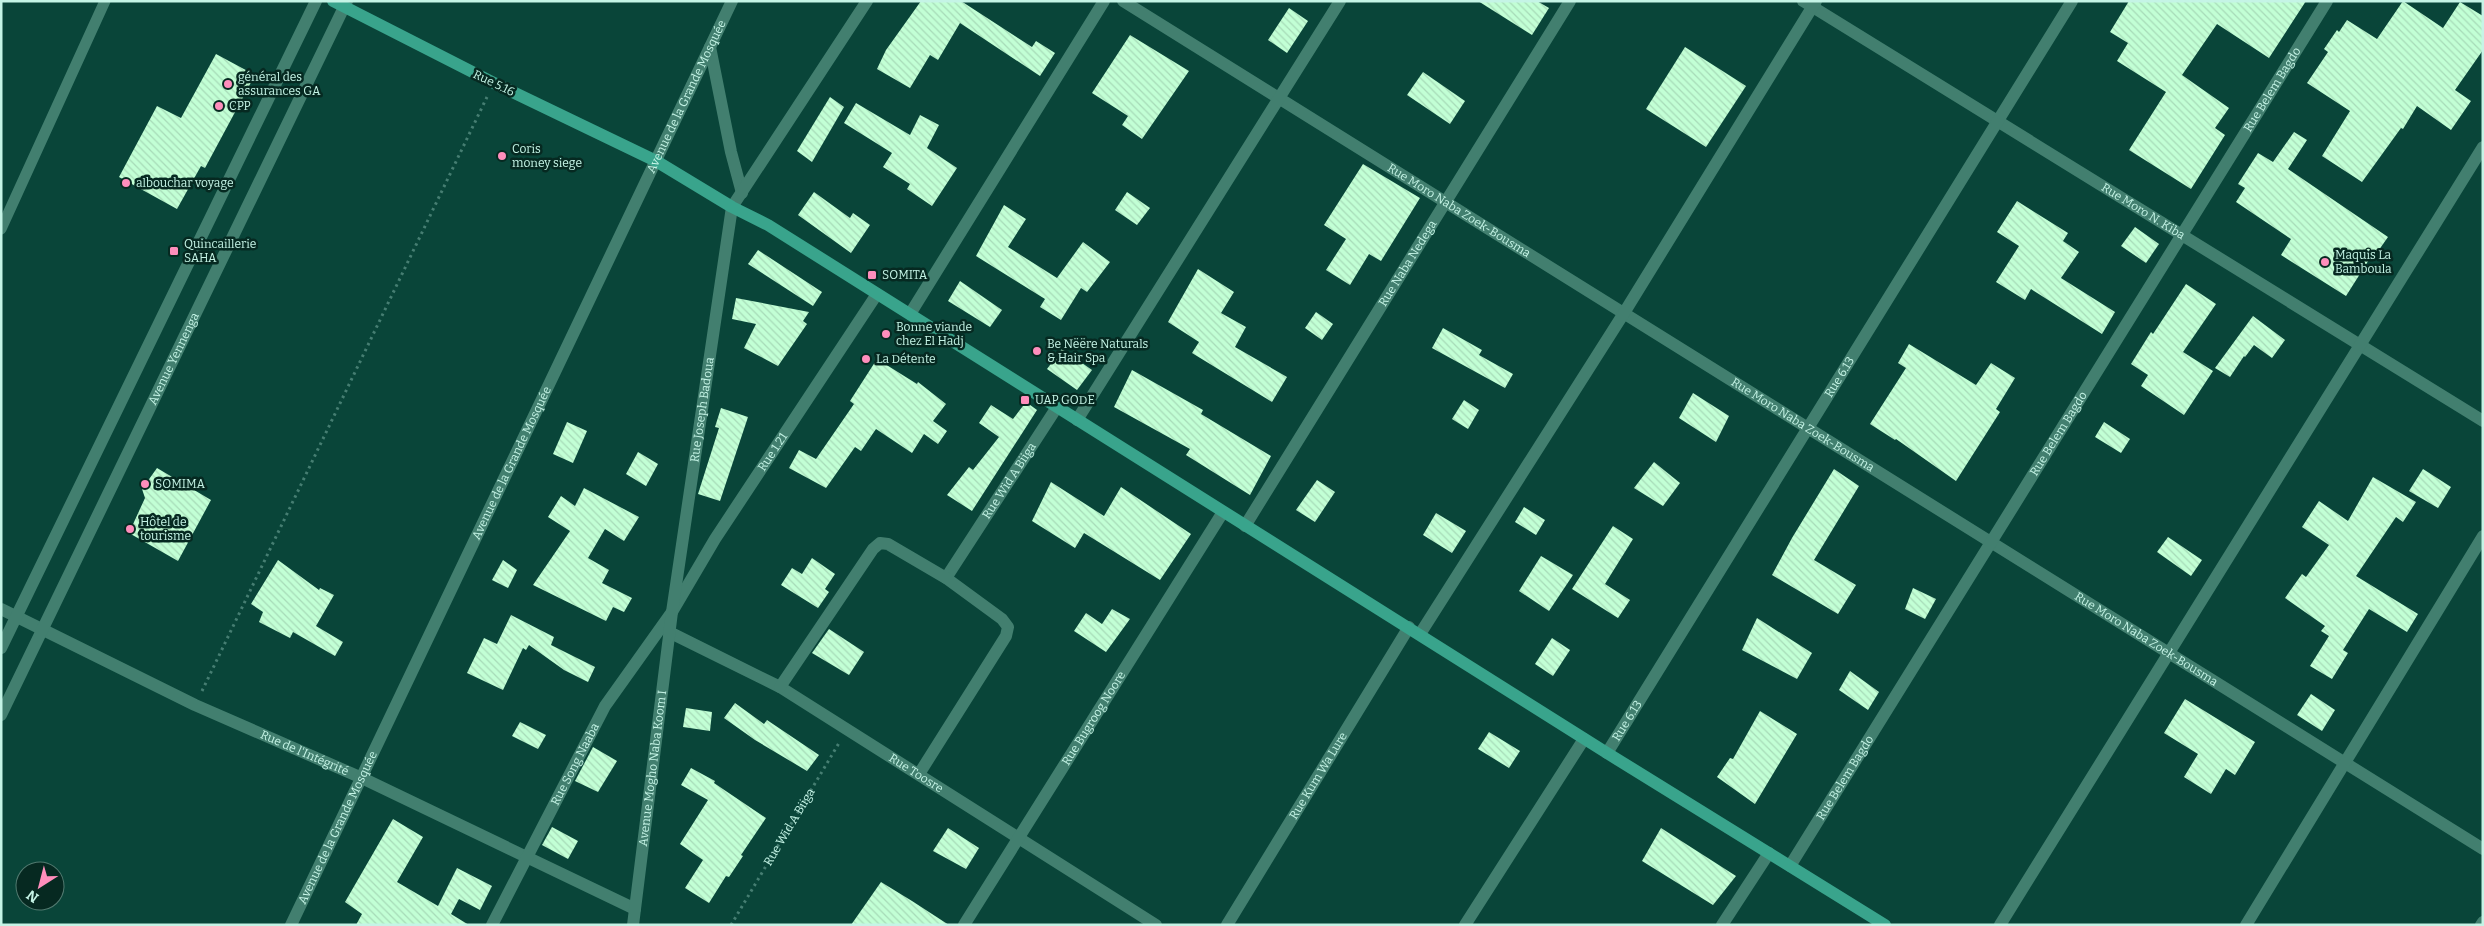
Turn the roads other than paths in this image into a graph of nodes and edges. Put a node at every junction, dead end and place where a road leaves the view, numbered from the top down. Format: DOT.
graph roads {
  1 [pos="105,1"];
  2 [pos="316,1"];
  3 [pos="732,1"];
  4 [pos="867,1"];
  5 [pos="1104,1"];
  6 [pos="1123,1"];
  7 [pos="1340,1"];
  8 [pos="1570,1"];
  9 [pos="2072,1"];
  10 [pos="2327,1"];
  11 [pos="341,3"];
  12 [pos="1811,3"];
  13 [pos="710,48"];
  14 [pos="1279,98"];
  15 [pos="1998,121"];
  16 [pos="2483,147"];
  17 [pos="656,161"];
  18 [pos="742,193"];
  19 [pos="1446,202"];
  20 [pos="732,207"];
  21 [pos="1,229"];
  22 [pos="2182,235"];
  23 [pos="877,294"];
  24 [pos="1624,313"];
  25 [pos="910,314"];
  26 [pos="2360,345"];
  27 [pos="1057,407"];
  28 [pos="1077,420"];
  29 [pos="2483,421"];
  30 [pos="1808,428"];
  31 [pos="1222,512"];
  32 [pos="1245,526"];
  33 [pos="2483,536"];
  34 [pos="1991,542"];
  35 [pos="946,578"];
  36 [pos="1,609"];
  37 [pos="672,612"];
  38 [pos="16,617"];
  39 [pos="42,629"];
  40 [pos="1415,630"];
  41 [pos="669,632"];
  42 [pos="1,648"];
  43 [pos="2169,653"];
  44 [pos="780,687"];
  45 [pos="1,715"];
  46 [pos="1584,739"];
  47 [pos="1607,753"];
  48 [pos="2344,762"];
  49 [pos="920,774"];
  50 [pos="362,778"];
  51 [pos="1019,836"];
  52 [pos="2483,849"];
  53 [pos="1769,853"];
  54 [pos="525,857"];
  55 [pos="1790,866"];
  56 [pos="635,909"];
  57 [pos="291,925"];
  58 [pos="492,925"];
  59 [pos="633,925"];
  60 [pos="964,925"];
  61 [pos="1156,925"];
  62 [pos="1227,925"];
  63 [pos="1465,925"];
  64 [pos="1722,925"];
  65 [pos="1885,925"];
  66 [pos="2000,925"];
  67 [pos="2246,925"];
  1 -- 21 [label="lane"];
  2 -- 38 [label="street"];
  3 -- 13 [label="street, Avenue de la Grande Mosquée"];
  4 -- 18 [label="street"];
  5 -- 25 [label="street"];
  6 -- 14 [label="street, Rue Moro Naba Zoek-Bousma"];
  7 -- 14 [label="street"];
  8 -- 19 [label="street, Rue Naba Nedega"];
  9 -- 15 [label="street, Rue 6.13"];
  10 -- 22 [label="street, Rue Belem Bagdo"];
  11 -- 17 [label="main road, Rue 5.16"];
  11 -- 39 [label="street, Avenue Yennenga"];
  12 -- 15 [label="street, Rue Moro N. Kiba"];
  12 -- 24 [label="street, Rue Kum Wa Lure"];
  13 -- 17 [label="street, Avenue de la Grande Mosquée"];
  13 -- 18 [label="street"];
  14 -- 19 [label="street, Rue Moro Naba Zoek-Bousma"];
  14 -- 28 [label="street"];
  15 -- 22 [label="street, Rue Moro N. Kiba"];
  15 -- 30 [label="street, Rue 6.13"];
  16 -- 26 [label="street"];
  17 -- 20 [label="main road, Rue 5.16"];
  17 -- 50 [label="street, Avenue de la Grande Mosquée"];
  18 -- 20 [label="street"];
  19 -- 24 [label="street, Rue Moro Naba Zoek-Bousma"];
  19 -- 32 [label="street, Rue Naba Nedega"];
  20 -- 23 [label="main road, Rue 5.16"];
  20 -- 37 [label="street, Rue Joseph Badoua"];
  22 -- 26 [label="street, Rue Moro N. Kiba"];
  22 -- 34 [label="street, Rue Belem Bagdo"];
  23 -- 25 [label="main road, Rue 5.16"];
  23 -- 37 [label="street, Rue 1.21"];
  24 -- 30 [label="street, Rue Moro Naba Zoek-Bousma"];
  24 -- 40 [label="street, Rue Kum Wa Lure"];
  25 -- 27 [label="main road, Rue 5.16"];
  26 -- 29 [label="street, Rue Moro N. Kiba"];
  26 -- 43 [label="street"];
  27 -- 28 [label="main road, Rue 5.16"];
  27 -- 35 [label="street, Rue Wid A Biiga"];
  28 -- 31 [label="main road, Rue 5.16"];
  30 -- 34 [label="street, Rue Moro Naba Zoek-Bousma"];
  30 -- 47 [label="street, Rue 6.13"];
  31 -- 32 [label="main road, Rue 5.16"];
  31 -- 51 [label="street, Rue Bugroog Noore"];
  32 -- 40 [label="main road, Rue 5.16"];
  33 -- 48 [label="street"];
  34 -- 43 [label="street, Rue Moro Naba Zoek-Bousma"];
  34 -- 55 [label="street, Rue Belem Bagdo"];
  35 -- 44 [label="street"];
  35 -- 49 [label="street"];
  36 -- 38 [label="street, Rue de l'Intégrité"];
  37 -- 41 [label="street, Avenue Mogho Naba Koom I"];
  37 -- 54 [label="street, Rue Song Naaba"];
  38 -- 39 [label="street, Rue de l'Intégrité"];
  38 -- 42 [label="street"];
  39 -- 45 [label="street, Avenue Yennenga"];
  39 -- 50 [label="street, Rue de l'Intégrité"];
  40 -- 46 [label="main road, Rue 5.16"];
  40 -- 62 [label="street, Rue Kum Wa Lure"];
  41 -- 44 [label="street, Rue Toosre"];
  41 -- 56 [label="street, Avenue Mogho Naba Koom I"];
  43 -- 48 [label="street, Rue Moro Naba Zoek-Bousma"];
  43 -- 66 [label="street"];
  44 -- 49 [label="street, Rue Toosre"];
  46 -- 47 [label="main road, Rue 5.16"];
  46 -- 63 [label="street"];
  47 -- 53 [label="main road, Rue 5.16"];
  48 -- 52 [label="street, Rue Moro Naba Zoek-Bousma"];
  48 -- 67 [label="street"];
  49 -- 51 [label="street, Rue Toosre"];
  50 -- 54 [label="street, Rue de l'Intégrité"];
  50 -- 57 [label="street, Avenue de la Grande Mosquée"];
  51 -- 60 [label="street, Rue Bugroog Noore"];
  51 -- 61 [label="street, Rue Toosre"];
  53 -- 55 [label="main road, Rue 5.16"];
  53 -- 64 [label="street"];
  54 -- 56 [label="street, Rue de l'Intégrité"];
  54 -- 58 [label="street, Rue Song Naaba"];
  55 -- 65 [label="main road, Rue 5.16"];
  56 -- 59 [label="street, Avenue Mogho Naba Koom I"];
}
